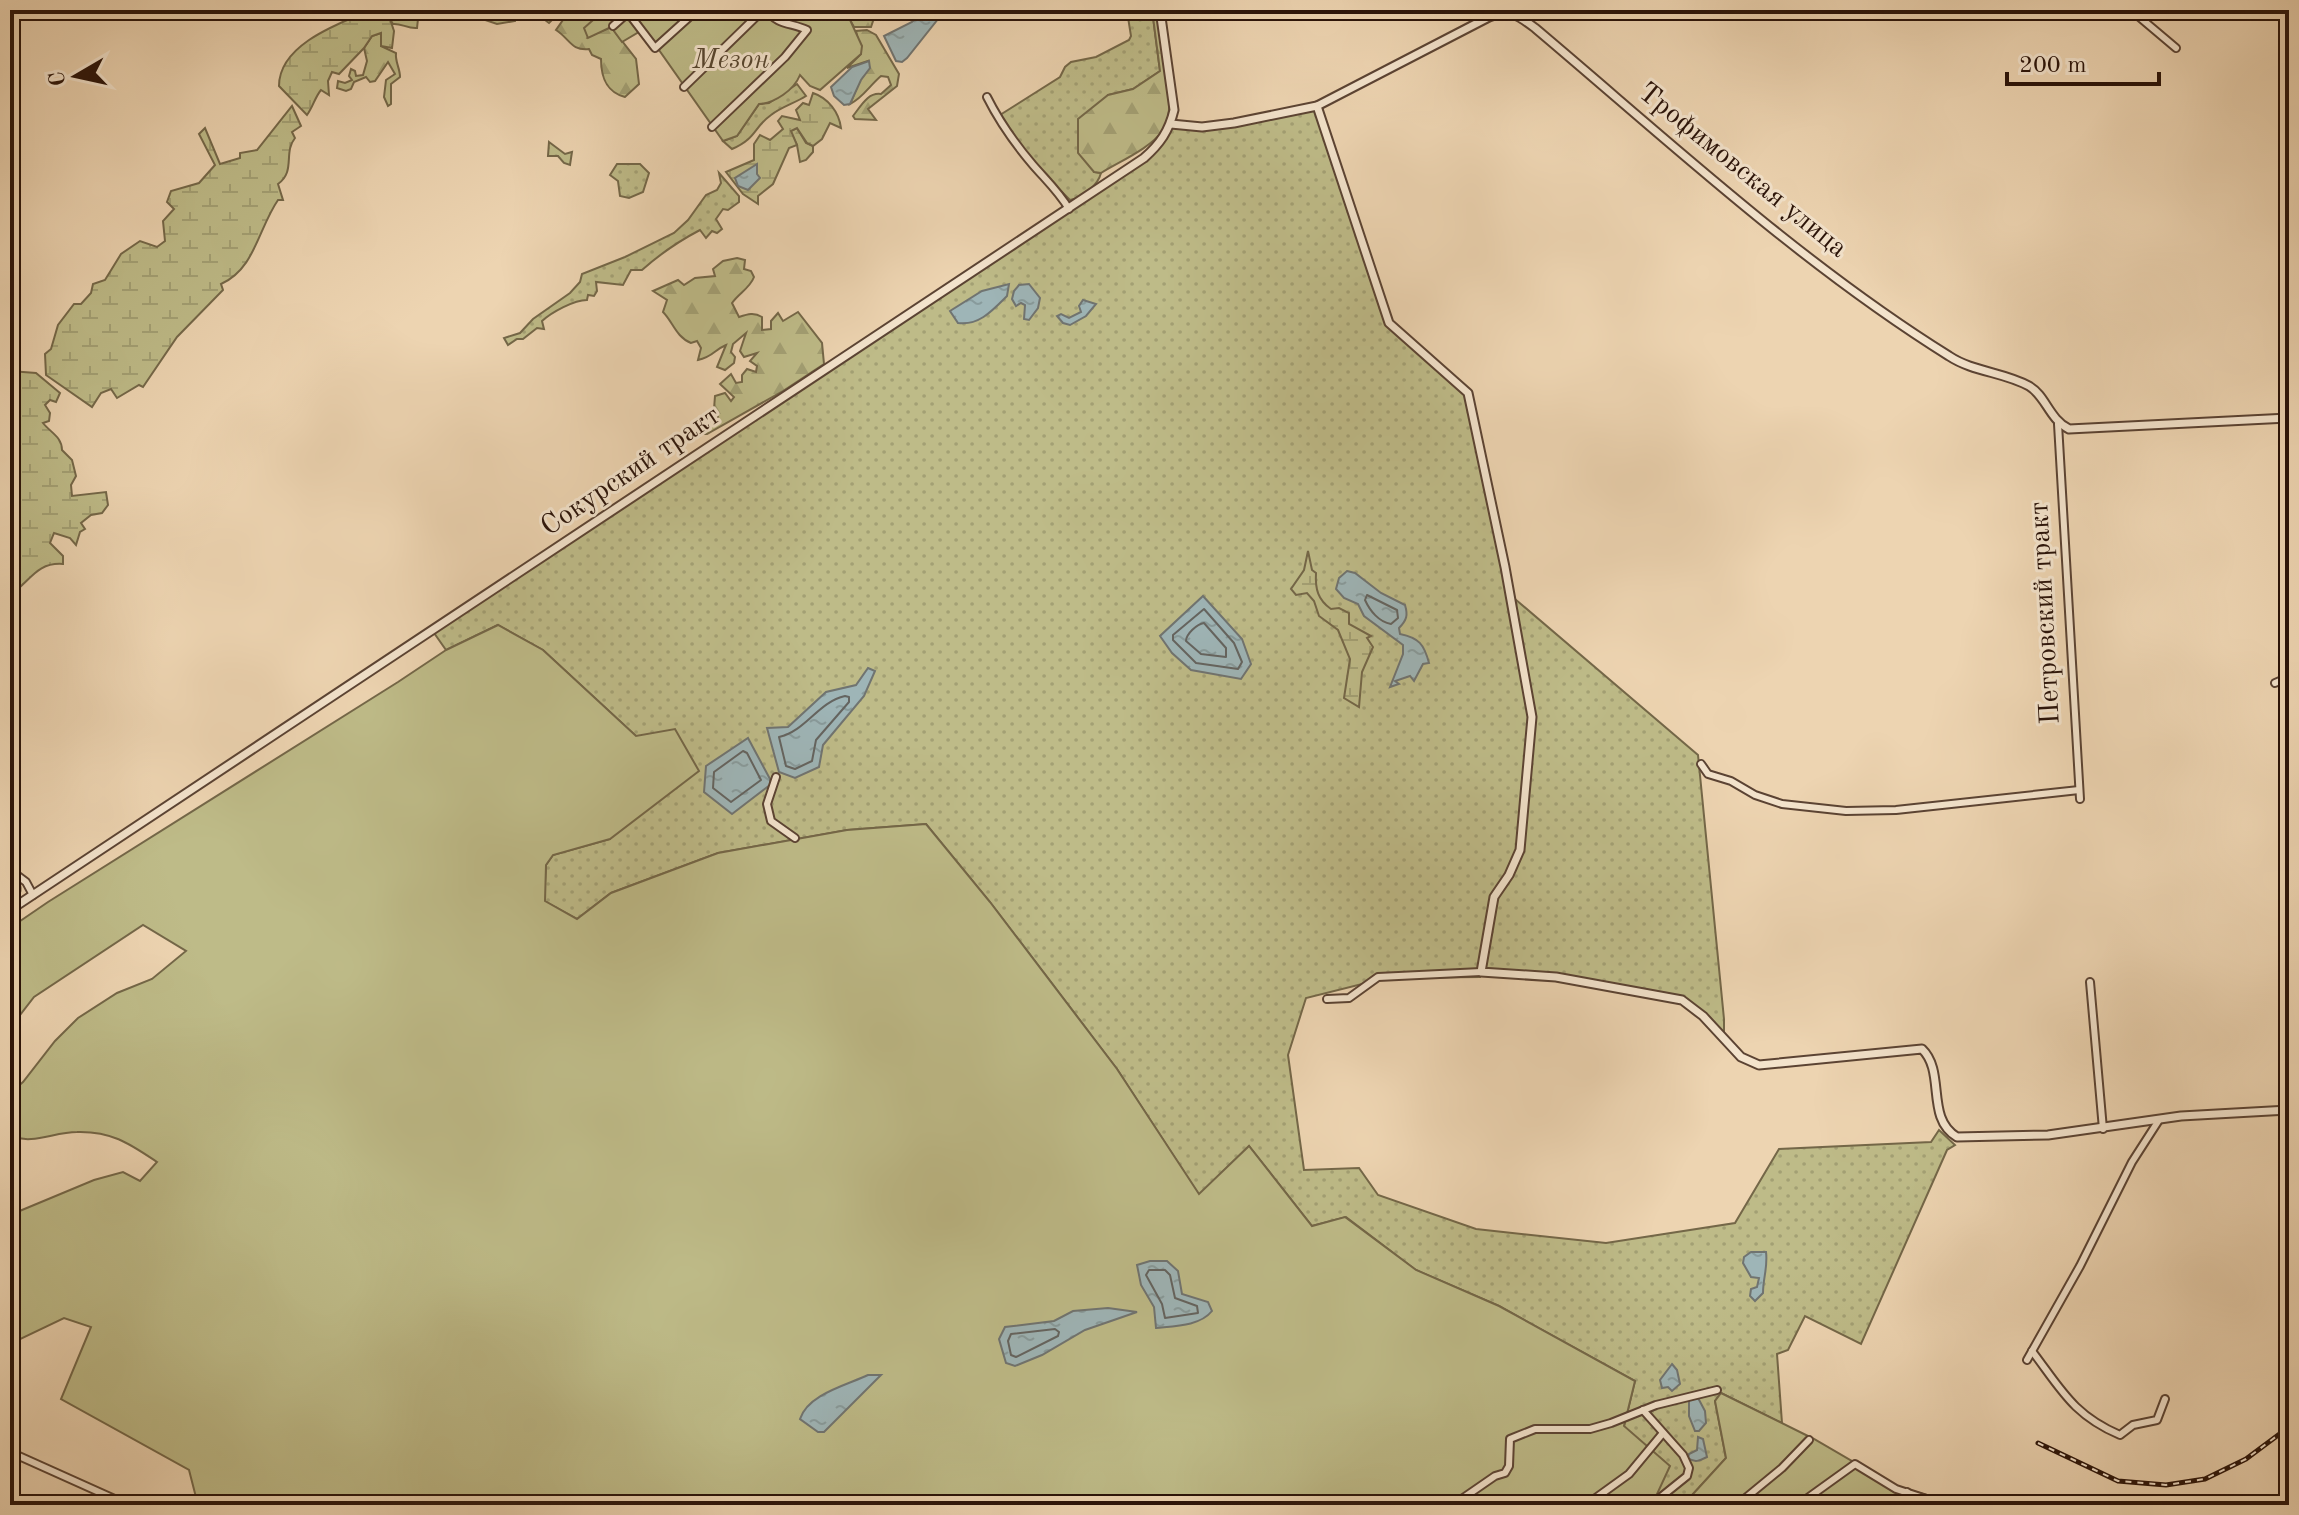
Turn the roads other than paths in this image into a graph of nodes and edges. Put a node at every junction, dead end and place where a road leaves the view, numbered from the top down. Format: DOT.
graph roads {
  1 [pos="697,10"];
  2 [pos="765,10"];
  3 [pos="1160,10"];
  4 [pos="2131,10"];
  5 [pos="628,11"];
  6 [pos="1504,11"];
  7 [pos="613,26"];
  8 [pos="2176,48"];
  9 [pos="684,87"];
  10 [pos="987,97"];
  11 [pos="1317,106"];
  12 [pos="1171,124"];
  13 [pos="712,127"];
  14 [pos="1069,209"];
  15 [pos="2289,418"];
  16 [pos="2058,424"];
  17 [pos="2289,677"];
  18 [pos="2275,683"];
  19 [pos="1701,764"];
  20 [pos="776,777"];
  21 [pos="2079,790"];
  22 [pos="2080,799"];
  23 [pos="795,838"];
  24 [pos="10,870"];
  25 [pos="33,895"];
  26 [pos="10,910"];
  27 [pos="1481,972"];
  28 [pos="2090,982"];
  29 [pos="1327,999"];
  30 [pos="2289,1110"];
  31 [pos="2159,1120"];
  32 [pos="2103,1129"];
  33 [pos="2032,1351"];
  34 [pos="2027,1360"];
  35 [pos="1717,1390"];
  36 [pos="2165,1399"];
  37 [pos="1643,1410"];
  38 [pos="1663,1433"];
  39 [pos="1809,1440"];
  40 [pos="10,1452"];
  41 [pos="1907,1492"];
  42 [pos="128,1505"];
  43 [pos="1453,1505"];
  44 [pos="1586,1505"];
  45 [pos="1651,1505"];
  46 [pos="1737,1505"];
  47 [pos="1798,1505"];
  48 [pos="1899,1505"];
  49 [pos="1945,1505"];
  1 -- 5 [label="street"];
  2 -- 9 [label="street"];
  2 -- 13 [label="street"];
  3 -- 12 [label="street"];
  4 -- 8 [label="street"];
  5 -- 7 [label="street"];
  6 -- 11 [label="street, Трофимовская улица"];
  6 -- 16 [label="street, Трофимовская улица"];
  10 -- 14 [label="street"];
  11 -- 12 [label="street, Трофимовская улица"];
  11 -- 27 [label="street"];
  12 -- 14 [label="street, Сокурский тракт"];
  14 -- 25 [label="street, Сокурский тракт"];
  15 -- 16 [label="street"];
  16 -- 21 [label="street, Петровский тракт"];
  17 -- 18 [label="street"];
  19 -- 21 [label="street"];
  20 -- 23 [label="street"];
  21 -- 22 [label="street, Петровский тракт"];
  24 -- 25 [label="street"];
  25 -- 26 [label="street, Сокурский тракт"];
  27 -- 29 [label="street"];
  27 -- 32 [label="street"];
  28 -- 32 [label="street"];
  30 -- 31 [label="street"];
  31 -- 32 [label="street"];
  31 -- 33 [label="street"];
  33 -- 34 [label="street"];
  33 -- 36 [label="street"];
  35 -- 37 [label="street"];
  37 -- 38 [label="street"];
  37 -- 43 [label="street"];
  38 -- 44 [label="street"];
  38 -- 45 [label="street"];
  39 -- 46 [label="street"];
  40 -- 42 [label="street"];
  41 -- 47 [label="street"];
  41 -- 48 [label="street"];
  41 -- 49 [label="street"];
}
